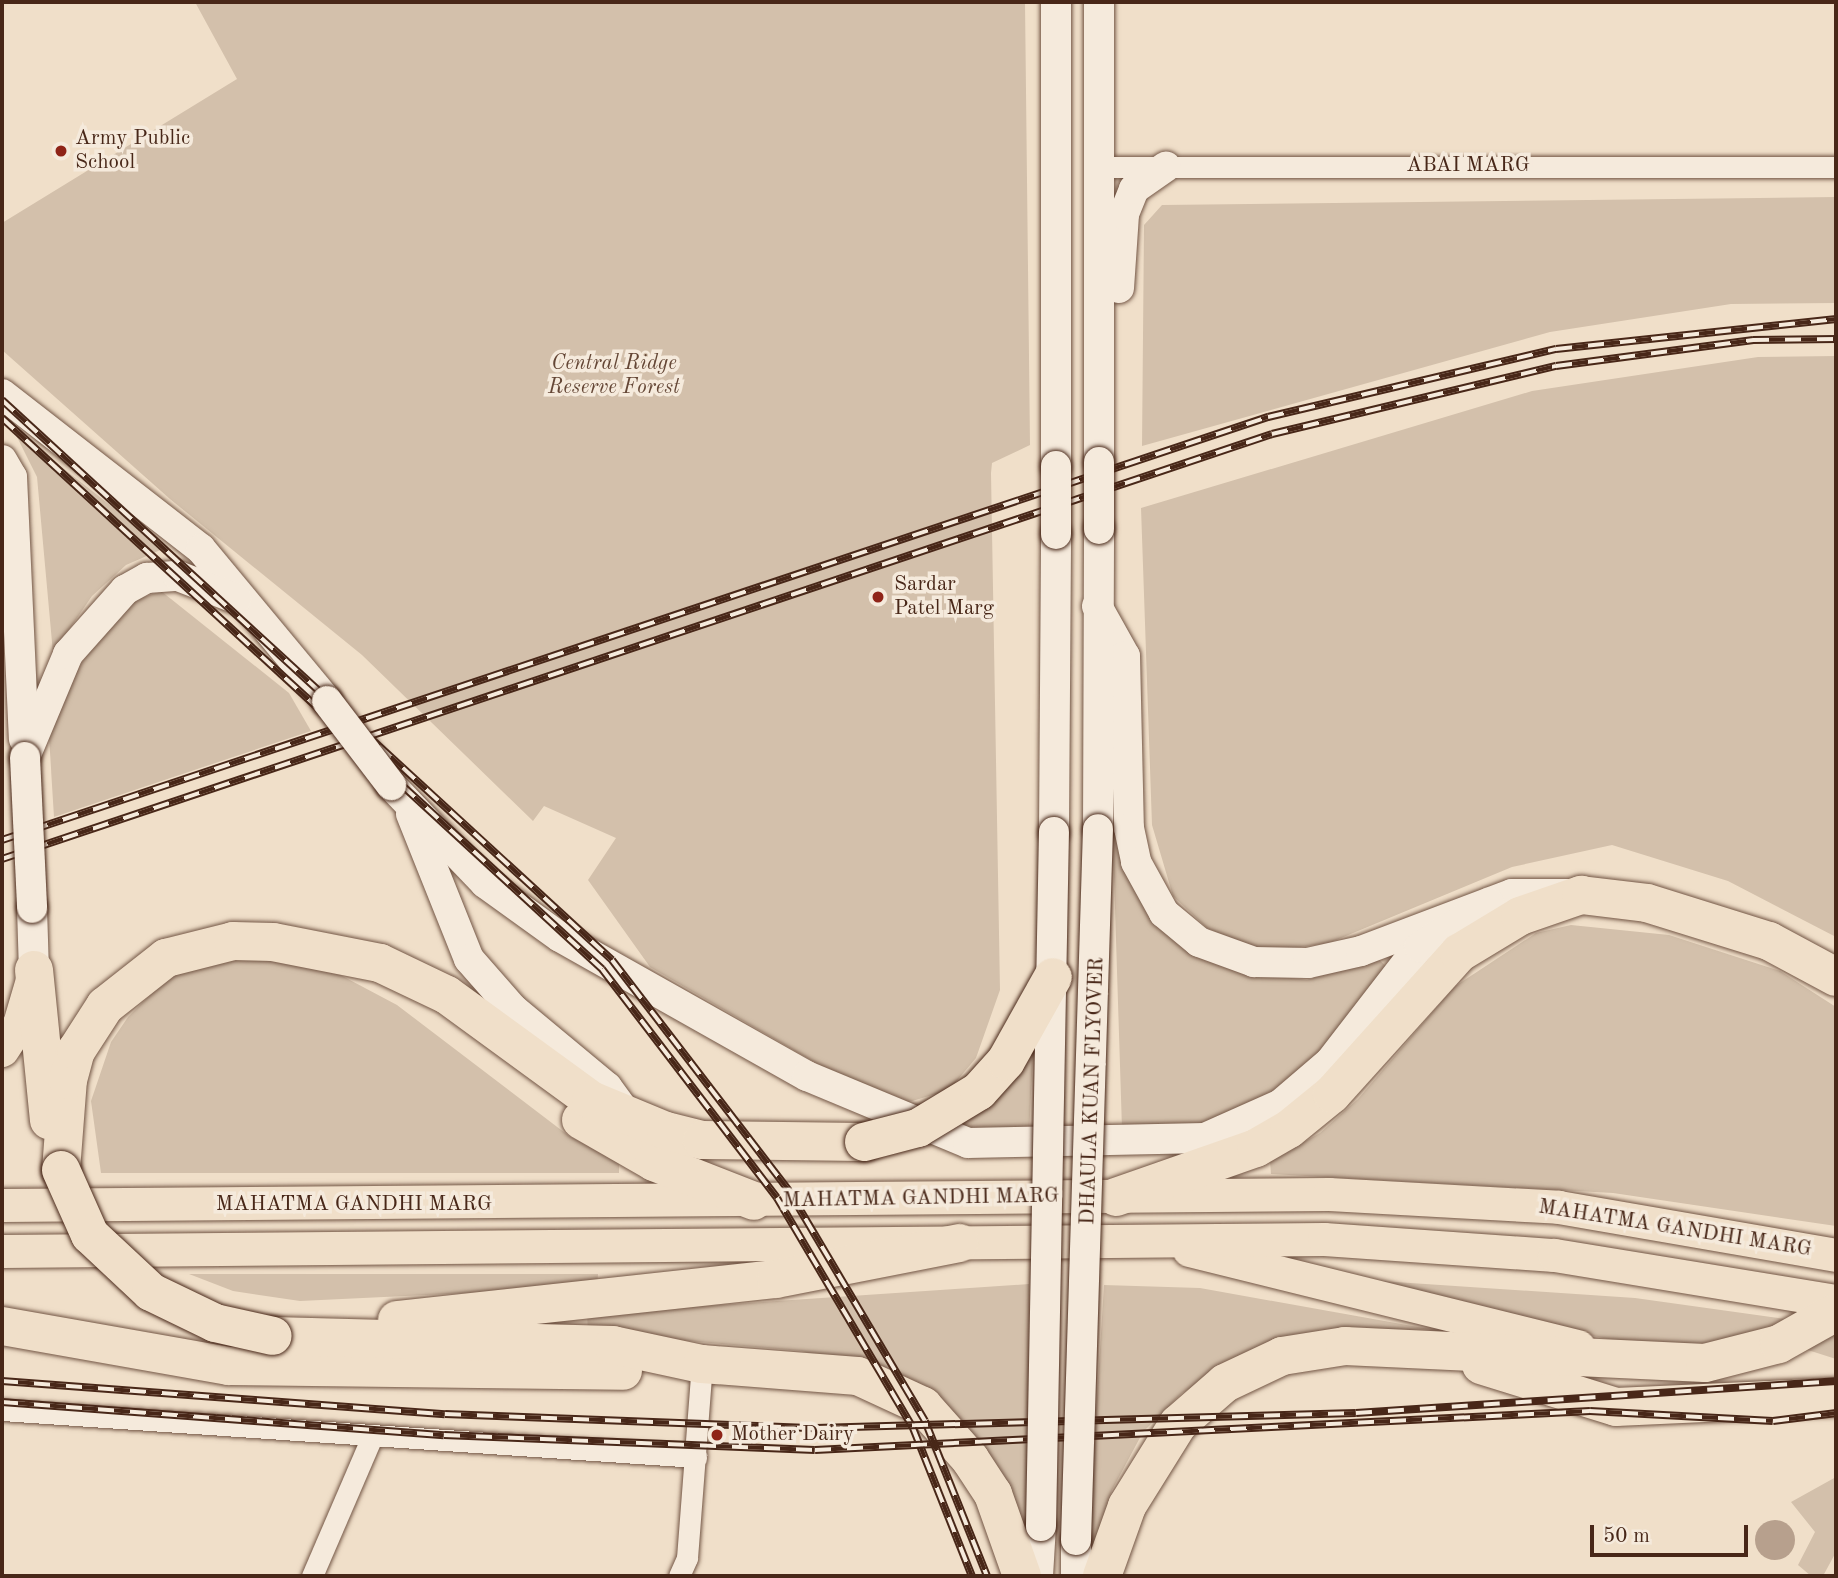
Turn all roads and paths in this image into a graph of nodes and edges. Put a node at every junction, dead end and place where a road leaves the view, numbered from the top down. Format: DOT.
graph roads {
  1 [pos="1056,2"];
  2 [pos="1099,2"];
  3 [pos="1100,167"];
  4 [pos="1166,167"];
  5 [pos="1836,167"];
  6 [pos="2,394"];
  7 [pos="1099,452"];
  8 [pos="2,460"];
  9 [pos="1097,606"];
  10 [pos="249,607"];
  11 [pos="25,757"];
  12 [pos="400,795"];
  13 [pos="1581,895"];
  14 [pos="1489,903"];
  15 [pos="328,955"];
  16 [pos="34,970"];
  17 [pos="1053,977"];
  18 [pos="1836,977"];
  19 [pos="2,1050"];
  20 [pos="59,1056"];
  21 [pos="630,1119"];
  22 [pos="1115,1196"];
  23 [pos="754,1201"];
  24 [pos="2,1205"];
  25 [pos="1165,1241"];
  26 [pos="959,1243"];
  27 [pos="2,1251"];
  28 [pos="1836,1255"];
  29 [pos="1836,1301"];
  30 [pos="1836,1312"];
  31 [pos="2,1326"];
  32 [pos="273,1336"];
  33 [pos="1446,1353"];
  34 [pos="1628,1357"];
  35 [pos="702,1364"];
  36 [pos="1836,1397"];
  37 [pos="2,1410"];
  38 [pos="371,1439"];
  39 [pos="696,1457"];
  40 [pos="312,1576"];
  41 [pos="679,1576"];
  42 [pos="1022,1576"];
  43 [pos="1038,1576"];
  44 [pos="1076,1576"];
  45 [pos="1102,1576"];
  1 -- 17 [label="main road, DHAULA KUAN FLYOVER, bridge"];
  2 -- 3 [label="main road"];
  3 -- 4 [label="street, ABAI MARG"];
  3 -- 7 [label="main road"];
  4 -- 5 [label="street, ABAI MARG"];
  4 -- 7 [label="main road"];
  6 -- 10 [label="main road"];
  7 -- 9 [label="main road, DHAULA KUAN FLYOVER, bridge"];
  8 -- 11 [label="main road"];
  9 -- 14 [label="main road"];
  9 -- 44 [label="main road, DHAULA KUAN FLYOVER, bridge"];
  10 -- 11 [label="main road"];
  10 -- 12 [label="main road, bridge"];
  11 -- 16 [label="main road, bridge"];
  12 -- 14 [label="main road"];
  12 -- 21 [label="main road"];
  13 -- 14 [label="main road"];
  13 -- 18 [label="highway"];
  13 -- 22 [label="highway"];
  15 -- 20 [label="highway"];
  15 -- 21 [label="highway"];
  15 -- 23 [label="highway"];
  16 -- 19 [label="main road"];
  16 -- 20 [label="highway"];
  17 -- 21 [label="highway, bridge"];
  17 -- 43 [label="main road, DHAULA KUAN FLYOVER, bridge"];
  20 -- 32 [label="highway, bridge"];
  22 -- 23 [label="main road, MAHATMA GANDHI MARG"];
  22 -- 28 [label="main road, MAHATMA GANDHI MARG"];
  23 -- 24 [label="main road, MAHATMA GANDHI MARG"];
  25 -- 26 [label="main road, MAHATMA GANDHI MARG"];
  25 -- 29 [label="main road, MAHATMA GANDHI MARG"];
  25 -- 34 [label="main road"];
  26 -- 27 [label="main road, MAHATMA GANDHI MARG"];
  26 -- 32 [label="highway"];
  30 -- 34 [label="highway"];
  31 -- 35 [label="highway"];
  32 -- 35 [label="highway"];
  33 -- 34 [label="highway"];
  33 -- 36 [label="highway"];
  33 -- 45 [label="highway"];
  35 -- 39 [label="street"];
  35 -- 42 [label="highway"];
  37 -- 38 [label="street"];
  38 -- 39 [label="street"];
  38 -- 40 [label="street"];
  39 -- 41 [label="street"];
}
